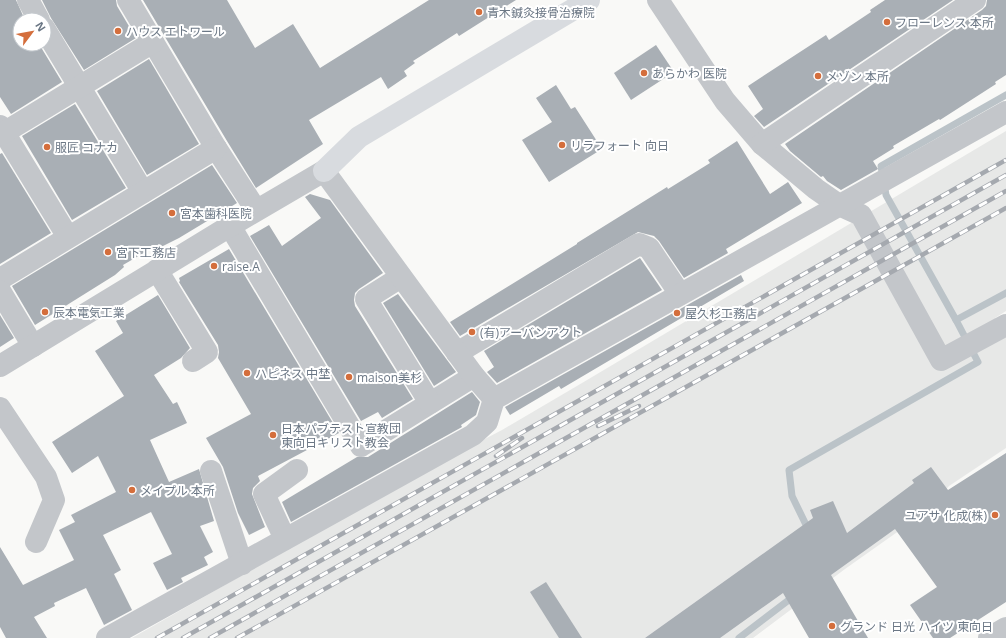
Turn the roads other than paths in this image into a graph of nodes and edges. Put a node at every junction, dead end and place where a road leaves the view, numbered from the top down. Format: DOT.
graph roads {
  1 [pos="28,0"];
  2 [pos="128,0"];
  3 [pos="589,0"];
  4 [pos="658,0"];
  5 [pos="975,0"];
  6 [pos="35,12"];
  7 [pos="52,41"];
  8 [pos="153,42"];
  9 [pos="79,87"];
  10 [pos="1006,112"];
  11 [pos="1,131"];
  12 [pos="762,144"];
  13 [pos="216,148"];
  14 [pos="324,171"];
  15 [pos="142,192"];
  16 [pos="839,205"];
  17 [pos="256,210"];
  18 [pos="230,226"];
  19 [pos="68,237"];
  20 [pos="156,270"];
  21 [pos="401,277"];
  22 [pos="0,279"];
  23 [pos="0,291"];
  24 [pos="680,294"];
  25 [pos="1006,325"];
  26 [pos="33,346"];
  27 [pos="457,353"];
  28 [pos="193,361"];
  29 [pos="0,366"];
  30 [pos="474,376"];
  31 [pos="494,399"];
  32 [pos="430,403"];
  33 [pos="0,408"];
  34 [pos="297,470"];
  35 [pos="211,471"];
  36 [pos="285,539"];
  37 [pos="36,542"];
  38 [pos="242,564"];
  39 [pos="1006,628"];
  40 [pos="107,638"];
  41 [pos="989,638"];
  1 -- 6 [label="street"];
  2 -- 8 [label="street"];
  3 -- 14 [label="street"];
  4 -- 12 [label="street"];
  5 -- 12 [label="street"];
  7 -- 9 [label="street"];
  8 -- 9 [label="street"];
  8 -- 13 [label="street"];
  9 -- 11 [label="street"];
  9 -- 15 [label="street"];
  10 -- 16 [label="street"];
  11 -- 19 [label="street"];
  12 -- 16 [label="street"];
  13 -- 15 [label="street"];
  13 -- 17 [label="street"];
  14 -- 17 [label="street"];
  14 -- 21 [label="street"];
  15 -- 19 [label="street"];
  16 -- 24 [label="street"];
  16 -- 25 [label="street"];
  17 -- 18 [label="street"];
  18 -- 20 [label="street"];
  18 -- 32 [label="street"];
  19 -- 22 [label="street"];
  20 -- 26 [label="street"];
  20 -- 28 [label="street"];
  21 -- 27 [label="street"];
  21 -- 32 [label="street"];
  23 -- 26 [label="street"];
  24 -- 27 [label="street"];
  24 -- 31 [label="street"];
  26 -- 29 [label="street"];
  27 -- 30 [label="street"];
  30 -- 31 [label="street"];
  30 -- 32 [label="street"];
  31 -- 36 [label="street"];
  33 -- 37 [label="street"];
  34 -- 36 [label="street"];
  35 -- 38 [label="street"];
  36 -- 38 [label="street"];
  38 -- 40 [label="street"];
  39 -- 41 [label="street"];
}
